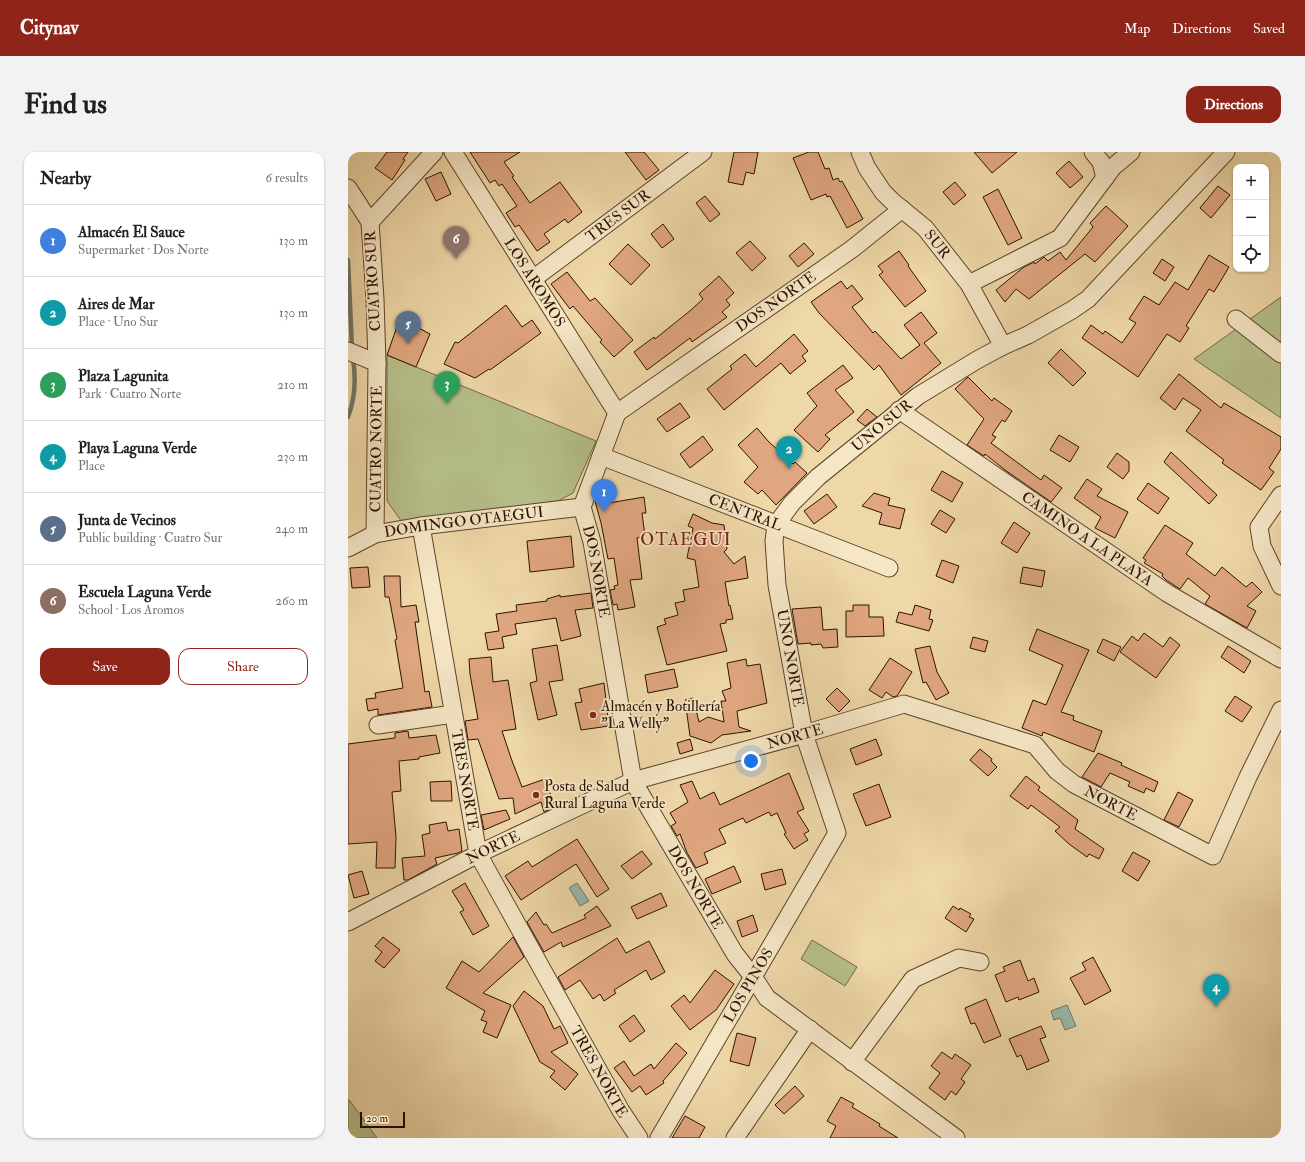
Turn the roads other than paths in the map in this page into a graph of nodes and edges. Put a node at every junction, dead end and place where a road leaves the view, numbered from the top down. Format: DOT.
graph roads {
  1 [pos="434,152"];
  2 [pos="453,152"];
  3 [pos="703,152"];
  4 [pos="860,152"];
  5 [pos="1093,152"];
  6 [pos="1131,152"];
  7 [pos="1226,152"];
  8 [pos="1105,178"];
  9 [pos="349,188"];
  10 [pos="902,209"];
  11 [pos="370,222"];
  12 [pos="533,279"];
  13 [pos="969,284"];
  14 [pos="1236,319"];
  15 [pos="1003,346"];
  16 [pos="352,352"];
  17 [pos="1281,354"];
  18 [pos="377,363"];
  19 [pos="899,410"];
  20 [pos="617,413"];
  21 [pos="601,456"];
  22 [pos="1281,495"];
  23 [pos="582,506"];
  24 [pos="776,525"];
  25 [pos="420,526"];
  26 [pos="375,534"];
  27 [pos="348,548"];
  28 [pos="889,568"];
  29 [pos="1281,586"];
  30 [pos="1281,659"];
  31 [pos="1281,710"];
  32 [pos="453,714"];
  33 [pos="378,725"];
  34 [pos="804,734"];
  35 [pos="633,781"];
  36 [pos="837,833"];
  37 [pos="478,854"];
  38 [pos="348,922"];
  39 [pos="980,962"];
  40 [pos="754,978"];
  41 [pos="810,1029"];
  42 [pos="852,1062"];
  43 [pos="639,1138"];
  44 [pos="659,1138"];
  45 [pos="736,1138"];
  46 [pos="956,1138"];
  1 -- 11 [label="street, CUATRO SUR"];
  2 -- 12 [label="street, LOS AROMOS"];
  3 -- 12 [label="street, TRES SUR"];
  4 -- 10 [label="street, SUR"];
  5 -- 8 [label="street"];
  6 -- 8 [label="street"];
  7 -- 15 [label="street, UNO SUR"];
  8 -- 13 [label="street"];
  9 -- 11 [label="street"];
  10 -- 13 [label="street, SUR"];
  10 -- 20 [label="street, DOS NORTE"];
  11 -- 18 [label="street, CUATRO SUR"];
  12 -- 20 [label="street, LOS AROMOS"];
  13 -- 15 [label="street, SUR"];
  14 -- 17 [label="street"];
  15 -- 19 [label="street, UNO SUR"];
  16 -- 18 [label="street"];
  18 -- 26 [label="street, CUATRO NORTE"];
  19 -- 24 [label="street, UNO SUR"];
  19 -- 30 [label="street, CAMINO A LA PLAYA"];
  20 -- 21 [label="street, DOS NORTE"];
  21 -- 23 [label="street, DOS NORTE"];
  21 -- 24 [label="street, CENTRAL"];
  22 -- 29 [label="street"];
  23 -- 25 [label="street, DOMINGO OTAEGUI"];
  23 -- 35 [label="street, DOS NORTE"];
  24 -- 28 [label="street, CENTRAL"];
  24 -- 34 [label="street, UNO NORTE"];
  25 -- 26 [label="street, DOMINGO OTAEGUI"];
  25 -- 32 [label="street, TRES NORTE"];
  26 -- 27 [label="street, DOMINGO OTAEGUI"];
  31 -- 34 [label="street, NORTE"];
  32 -- 33 [label="street"];
  32 -- 37 [label="street, TRES NORTE"];
  34 -- 35 [label="street, NORTE"];
  34 -- 36 [label="street, UNO NORTE"];
  35 -- 37 [label="street, NORTE"];
  35 -- 40 [label="street, DOS NORTE"];
  36 -- 40 [label="street, LOS PINOS"];
  37 -- 38 [label="street, NORTE"];
  37 -- 43 [label="street, TRES NORTE"];
  39 -- 42 [label="street"];
  40 -- 41 [label="street, DOS NORTE"];
  40 -- 44 [label="street, LOS PINOS"];
  41 -- 42 [label="street, DOS NORTE"];
  41 -- 45 [label="street"];
  42 -- 46 [label="street, DOS NORTE"];
}
